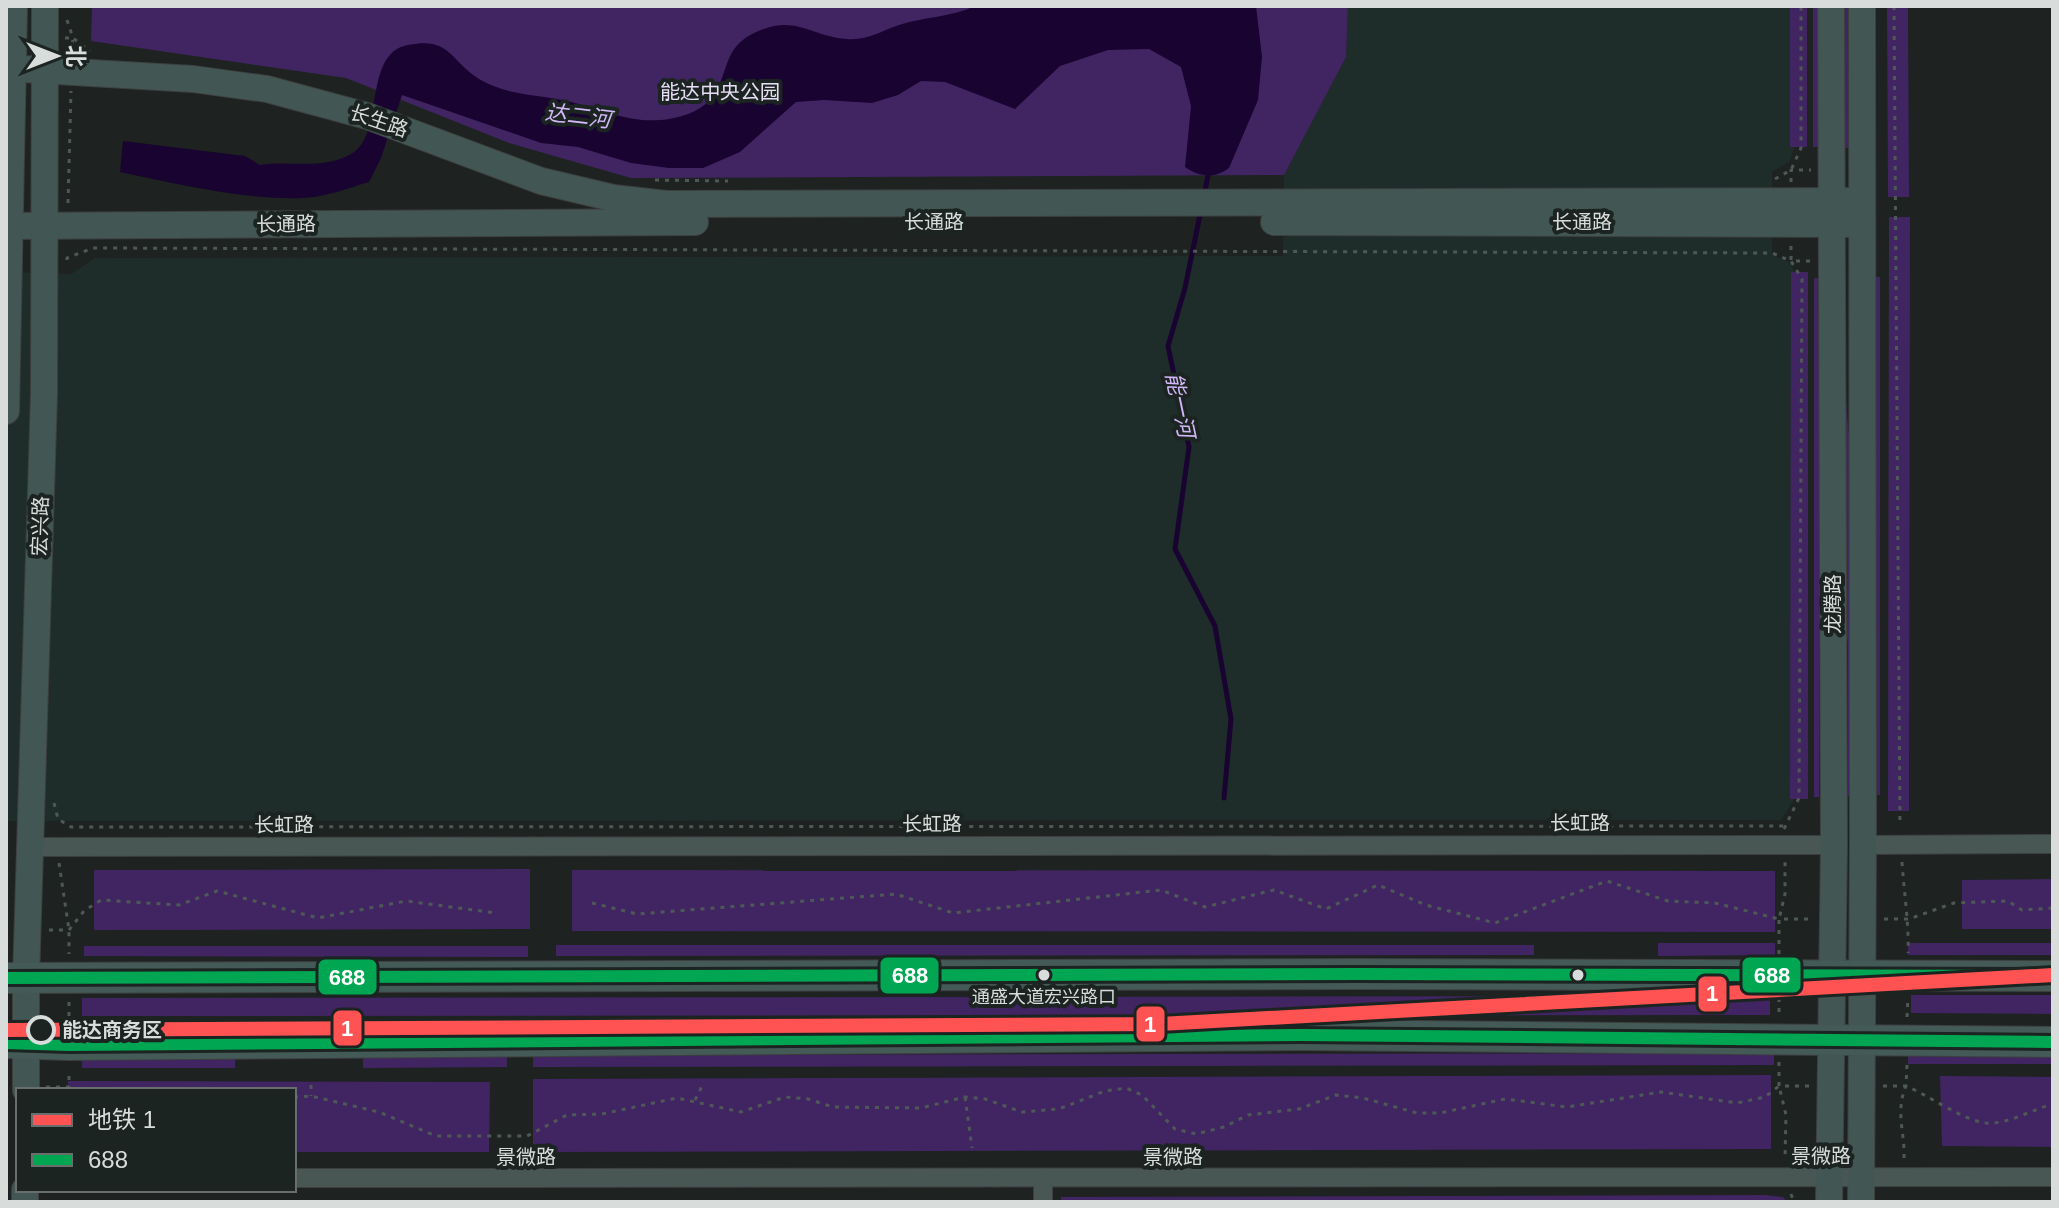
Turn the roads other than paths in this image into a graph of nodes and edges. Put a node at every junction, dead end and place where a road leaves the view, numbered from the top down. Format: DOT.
graph roads {
  1 [pos="14,6"];
  2 [pos="45,6"];
  3 [pos="1831,6"];
  4 [pos="1862,6"];
  5 [pos="9,68"];
  6 [pos="44,69"];
  7 [pos="742,193"];
  8 [pos="1862,212"];
  9 [pos="1832,213"];
  10 [pos="8,226"];
  11 [pos="44,226"];
  12 [pos="6,411"];
  13 [pos="2053,844"];
  14 [pos="1834,845"];
  15 [pos="1863,845"];
  16 [pos="30,847"];
  17 [pos="1848,975"];
  18 [pos="2053,976"];
  19 [pos="16,978"];
  20 [pos="1863,1038"];
  21 [pos="1832,1040"];
  22 [pos="2053,1042"];
  23 [pos="16,1044"];
  24 [pos="26,1088"];
  25 [pos="2053,1177"];
  26 [pos="296,1178"];
  27 [pos="1043,1179"];
  28 [pos="1829,1190"];
  29 [pos="1860,1190"];
  30 [pos="1043,1202"];
  1 -- 5 [label="main road"];
  2 -- 6 [label="main road, 宏兴路"];
  3 -- 9 [label="main road, 龙腾路"];
  4 -- 8 [label="main road, 龙腾路"];
  5 -- 6 [label="main road, 长生路"];
  5 -- 10 [label="main road"];
  6 -- 7 [label="main road, 长生路"];
  6 -- 11 [label="main road, 宏兴路"];
  7 -- 9 [label="main road, 长通路"];
  8 -- 9 [label="main road, 长通路"];
  8 -- 15 [label="main road, 龙腾路"];
  9 -- 11 [label="main road, 长通路"];
  9 -- 14 [label="main road, 龙腾路"];
  10 -- 11 [label="main road, 长通路"];
  10 -- 12 [label="main road"];
  11 -- 16 [label="main road, 宏兴路"];
  13 -- 15 [label="street"];
  14 -- 16 [label="street, 长虹路"];
  14 -- 17 [label="main road, 龙腾路"];
  15 -- 17 [label="main road, 龙腾路"];
  16 -- 19 [label="main road, 宏兴路"];
  17 -- 18 [label="main road"];
  17 -- 19 [label="main road"];
  17 -- 20 [label="main road, 龙腾路"];
  17 -- 21 [label="main road, 龙腾路"];
  19 -- 23 [label="main road, 宏兴路"];
  20 -- 21 [label="main road"];
  20 -- 22 [label="main road"];
  20 -- 29 [label="main road, 龙腾路"];
  21 -- 23 [label="main road"];
  21 -- 28 [label="main road, 龙腾路"];
  23 -- 24 [label="main road, 宏兴路"];
  25 -- 29 [label="street, 景微路"];
  26 -- 27 [label="street, 景微路"];
  27 -- 28 [label="street, 景微路"];
  27 -- 30 [label="street"];
  28 -- 29 [label="street, 景微路"];
}
